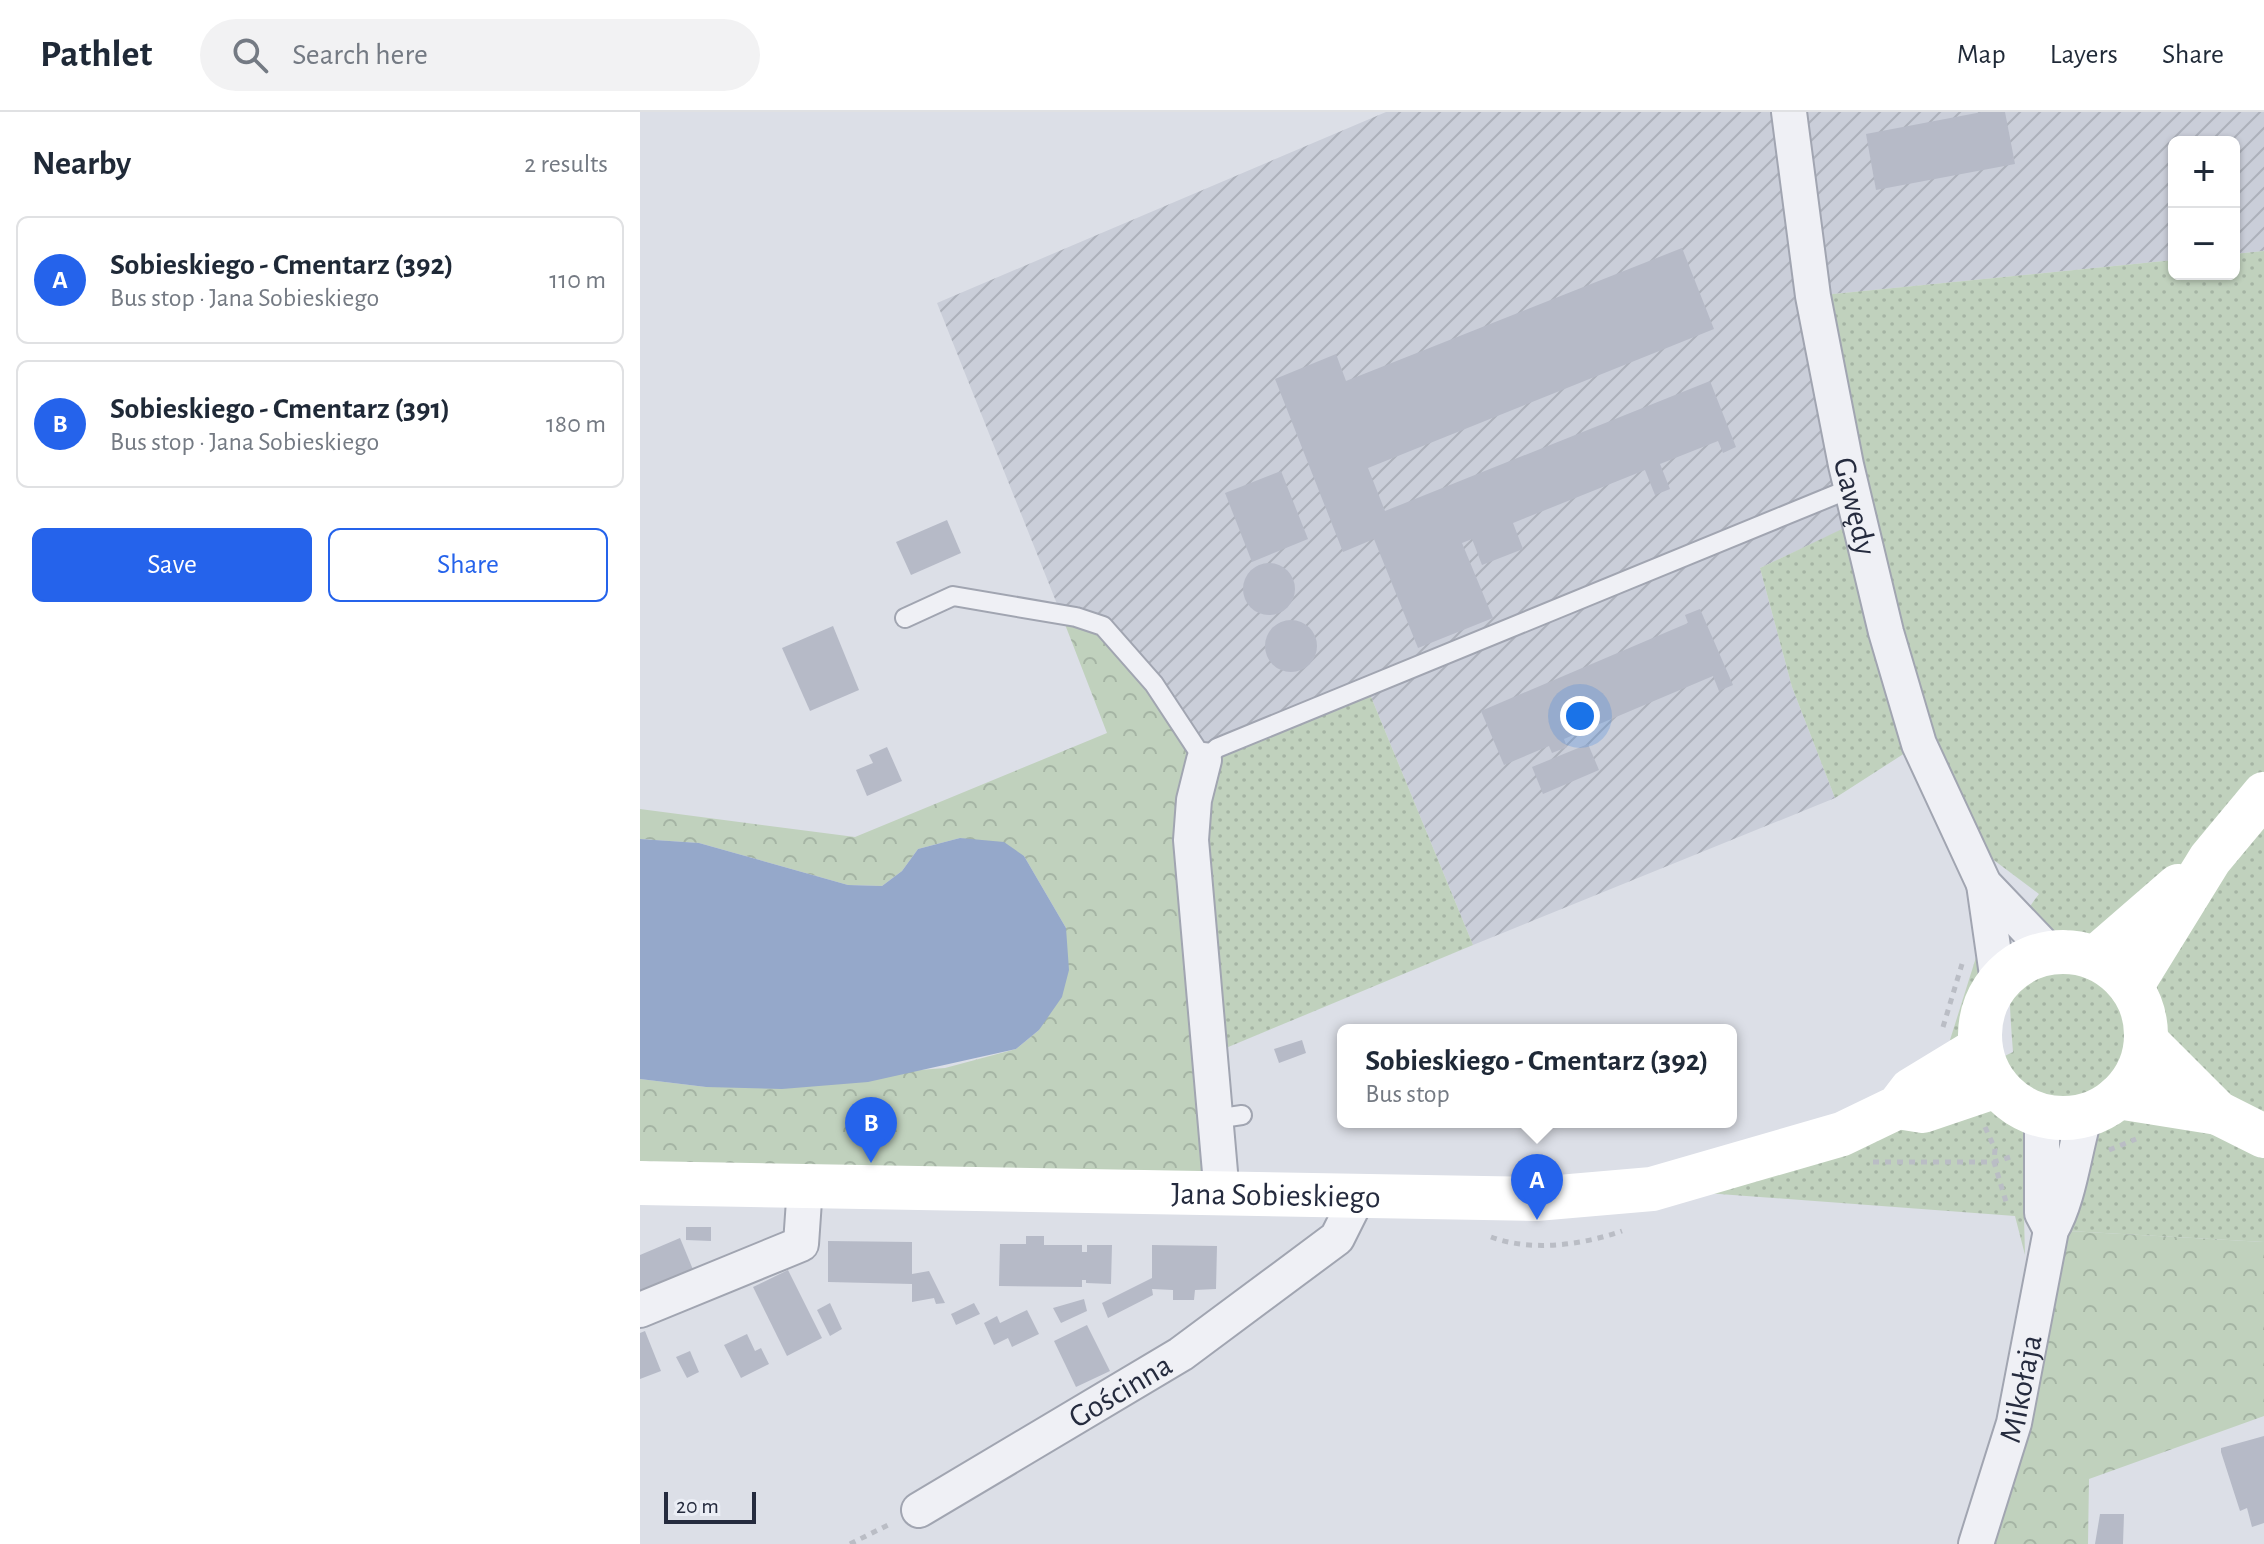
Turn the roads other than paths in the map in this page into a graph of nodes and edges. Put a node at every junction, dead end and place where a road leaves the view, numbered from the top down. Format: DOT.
graph roads {
  1 [pos="1789,112"];
  2 [pos="1854,487"];
  3 [pos="905,618"];
  4 [pos="1204,760"];
  5 [pos="2264,794"];
  6 [pos="2210,859"];
  7 [pos="1984,884"];
  8 [pos="2049,952"];
  9 [pos="2095,958"];
  10 [pos="1980,972"];
  11 [pos="2131,987"];
  12 [pos="2146,1041"];
  13 [pos="1974,1071"];
  14 [pos="2102,1106"];
  15 [pos="2218,1113"];
  16 [pos="2042,1115"];
  17 [pos="2264,1136"];
  18 [pos="640,1183"];
  19 [pos="805,1186"];
  20 [pos="1222,1195"];
  21 [pos="1357,1198"];
  22 [pos="2051,1230"];
  23 [pos="640,1310"];
  24 [pos="919,1510"];
  25 [pos="1976,1544"];
  1 -- 2 [label="street, Gawędy"];
  2 -- 4 [label="lane"];
  2 -- 7 [label="street, Gawędy"];
  3 -- 4 [label="lane"];
  4 -- 20 [label="street"];
  5 -- 6 [label="street"];
  6 -- 9 [label="street"];
  6 -- 11 [label="street"];
  7 -- 8 [label="street, Gawędy"];
  7 -- 10 [label="street, Gawędy"];
  8 -- 9 [label="street"];
  8 -- 10 [label="street"];
  9 -- 11 [label="street"];
  10 -- 13 [label="street"];
  11 -- 12 [label="street"];
  12 -- 14 [label="street"];
  12 -- 15 [label="street"];
  13 -- 16 [label="street"];
  13 -- 21 [label="street, Jana Sobieskiego"];
  14 -- 15 [label="street"];
  14 -- 16 [label="street"];
  14 -- 22 [label="street, Mikołaja"];
  15 -- 17 [label="street"];
  16 -- 22 [label="street, Mikołaja"];
  18 -- 19 [label="street, Jana Sobieskiego"];
  19 -- 20 [label="street, Jana Sobieskiego"];
  19 -- 23 [label="street"];
  20 -- 21 [label="street, Jana Sobieskiego"];
  21 -- 24 [label="street, Gościnna"];
  22 -- 25 [label="street, Mikołaja"];
}
